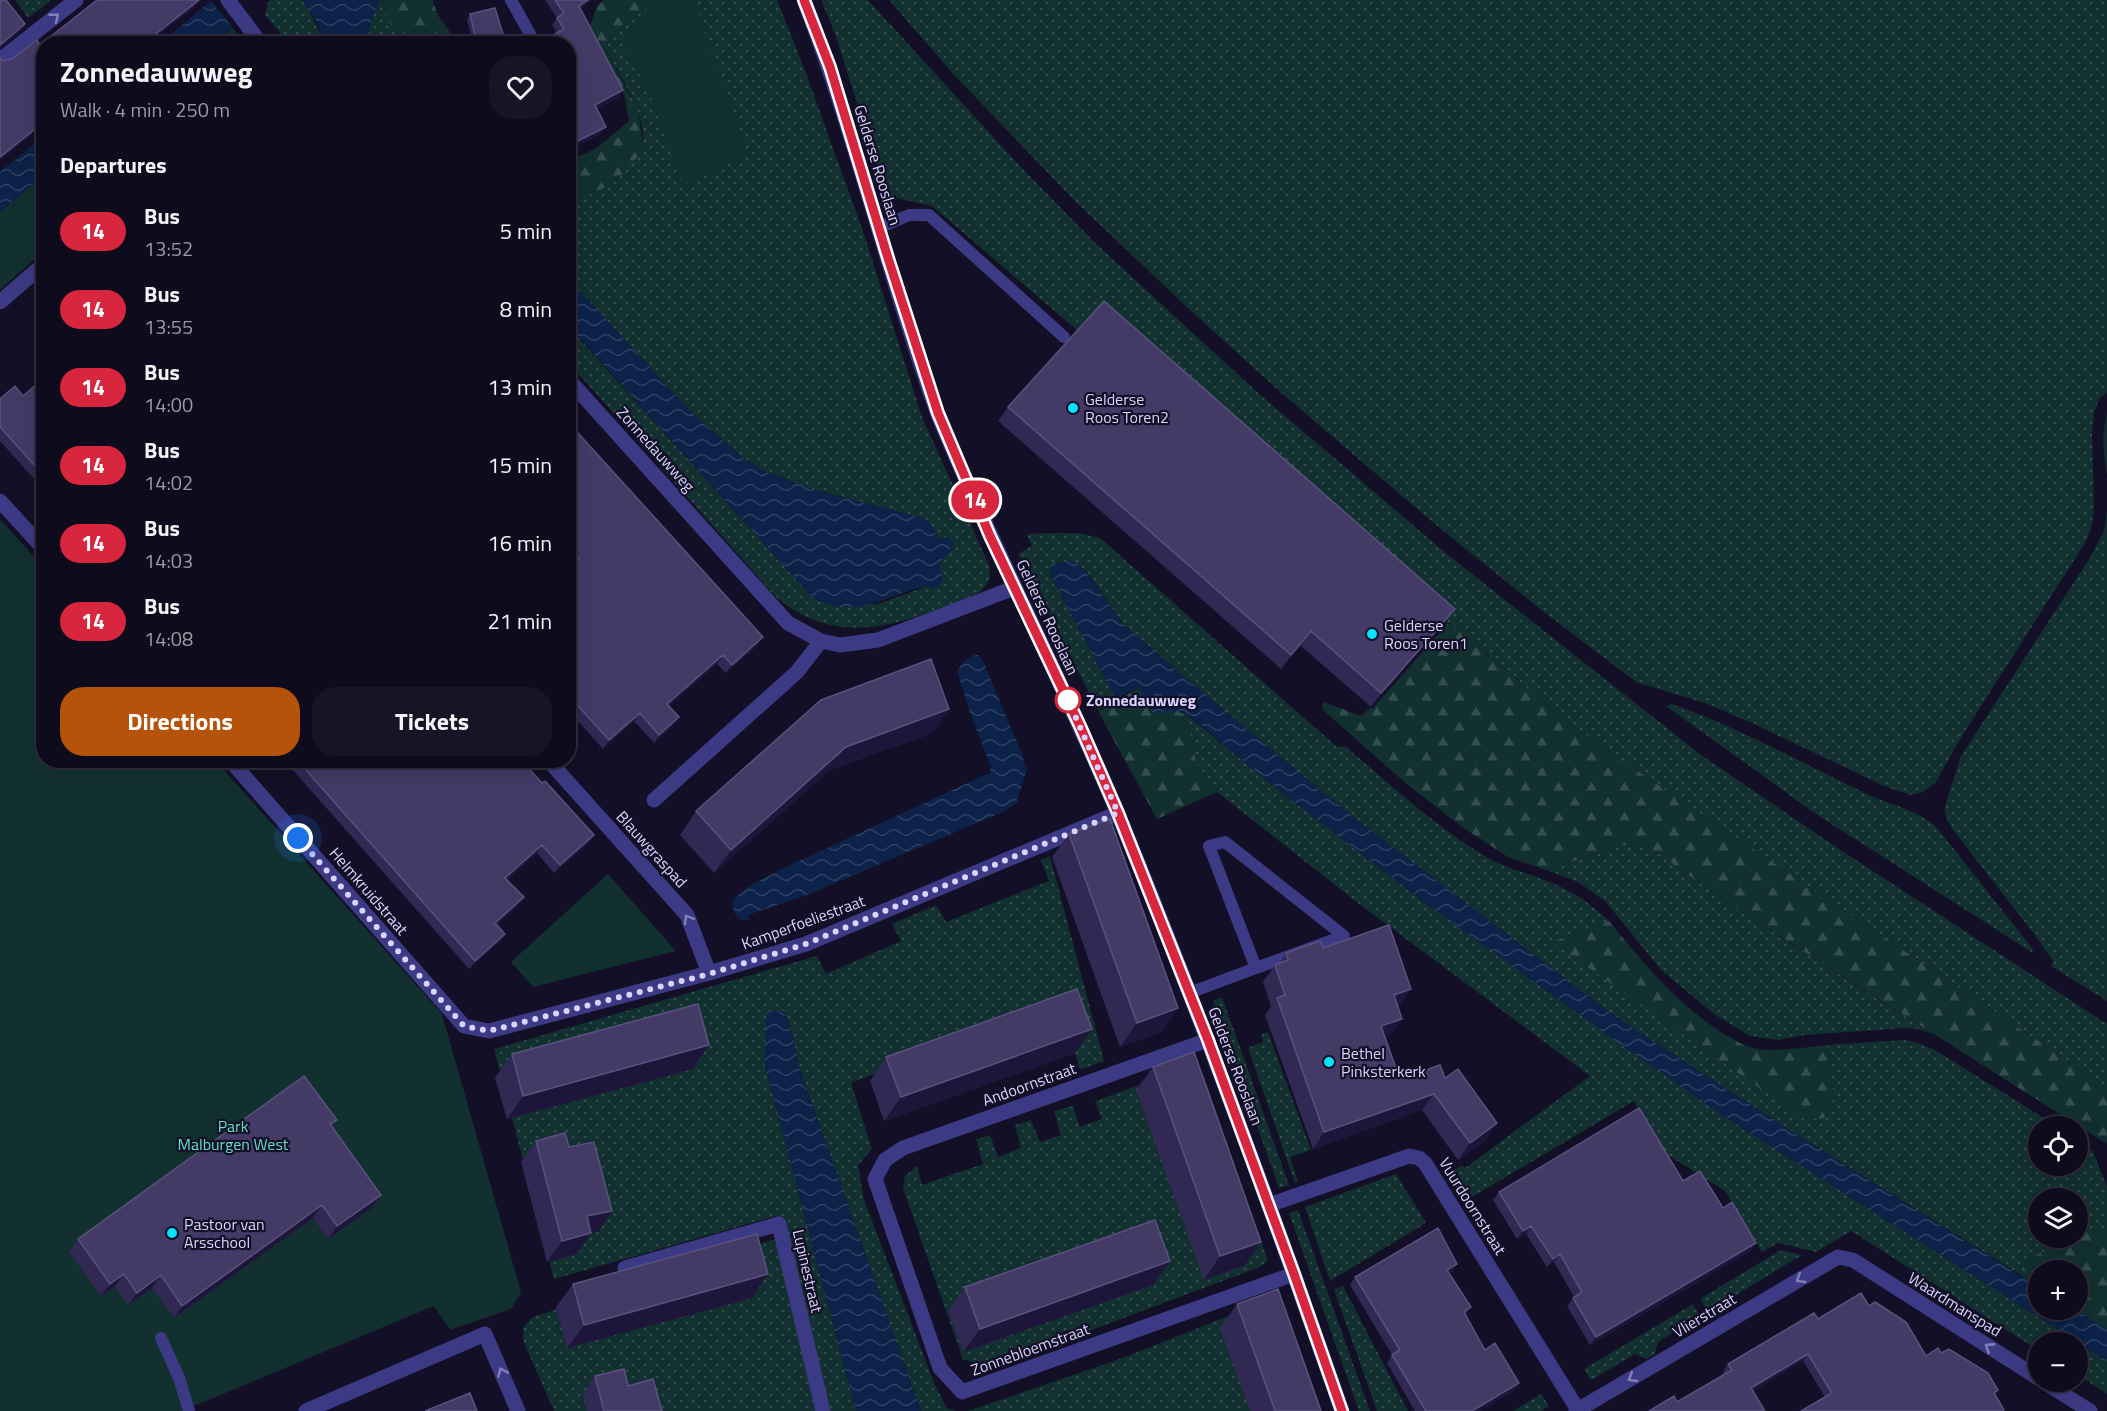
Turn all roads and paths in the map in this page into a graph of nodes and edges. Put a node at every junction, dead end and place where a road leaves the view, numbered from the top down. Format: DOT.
graph roads {
  1 [pos="76,0"];
  2 [pos="228,0"];
  3 [pos="511,0"];
  4 [pos="804,0"];
  5 [pos="256,36"];
  6 [pos="532,36"];
  7 [pos="0,60"];
  8 [pos="879,228"];
  9 [pos="36,271"];
  10 [pos="0,302"];
  11 [pos="1064,337"];
  12 [pos="576,388"];
  13 [pos="0,501"];
  14 [pos="36,540"];
  15 [pos="1014,588"];
  16 [pos="821,640"];
  17 [pos="237,768"];
  18 [pos="555,768"];
  19 [pos="654,800"];
  20 [pos="1118,813"];
  21 [pos="1256,968"];
  22 [pos="709,974"];
  23 [pos="1189,993"];
  24 [pos="489,1031"];
  25 [pos="1208,1040"];
  26 [pos="875,1179"];
  27 [pos="1269,1205"];
  28 [pos="1852,1260"];
  29 [pos="625,1268"];
  30 [pos="1294,1274"];
  31 [pos="160,1338"];
  32 [pos="2028,1372"];
  33 [pos="2060,1392"];
  34 [pos="1577,1410"];
  35 [pos="189,1411"];
  36 [pos="306,1411"];
  37 [pos="518,1411"];
  38 [pos="823,1411"];
  39 [pos="1342,1411"];
  40 [pos="2090,1411"];
  7 -- 1 [label="street, one-way"];
  2 -- 5 [label="street"];
  3 -- 6 [label="lane"];
  4 -- 8 [label="street, Gelderse Rooslaan"];
  8 -- 11 [label="lane"];
  8 -- 15 [label="street, Gelderse Rooslaan"];
  9 -- 10 [label="street"];
  12 -- 16 [label="street, Zonnedauwweg"];
  13 -- 14 [label="street"];
  15 -- 16 [label="street, Zonnedauwweg"];
  15 -- 20 [label="street, Gelderse Rooslaan"];
  16 -- 19 [label="street"];
  17 -- 24 [label="street, Helmkruidstraat"];
  22 -- 18 [label="street, Blauwgraspad, one-way"];
  20 -- 22 [label="street, Kamperfoeliestraat"];
  20 -- 23 [label="street, Gelderse Rooslaan"];
  21 -- 21 [label="lane"];
  21 -- 23 [label="lane"];
  22 -- 24 [label="street, Kamperfoeliestraat"];
  23 -- 25 [label="street, Gelderse Rooslaan"];
  25 -- 26 [label="street, Andoornstraat"];
  25 -- 27 [label="street, Gelderse Rooslaan"];
  26 -- 30 [label="street, Zonnebloemstraat"];
  27 -- 30 [label="street, Gelderse Rooslaan"];
  27 -- 34 [label="street, Vuurdoornstraat"];
  32 -- 28 [label="street, Waardmanspad, one-way"];
  28 -- 34 [label="street, Vlierstraat, one-way"];
  29 -- 38 [label="street, Lupinestraat"];
  30 -- 39 [label="street, Gelderse Rooslaan"];
  31 -- 35 [label="lane"];
  33 -- 40 [label="street"];
  37 -- 36 [label="street, one-way"];
}
